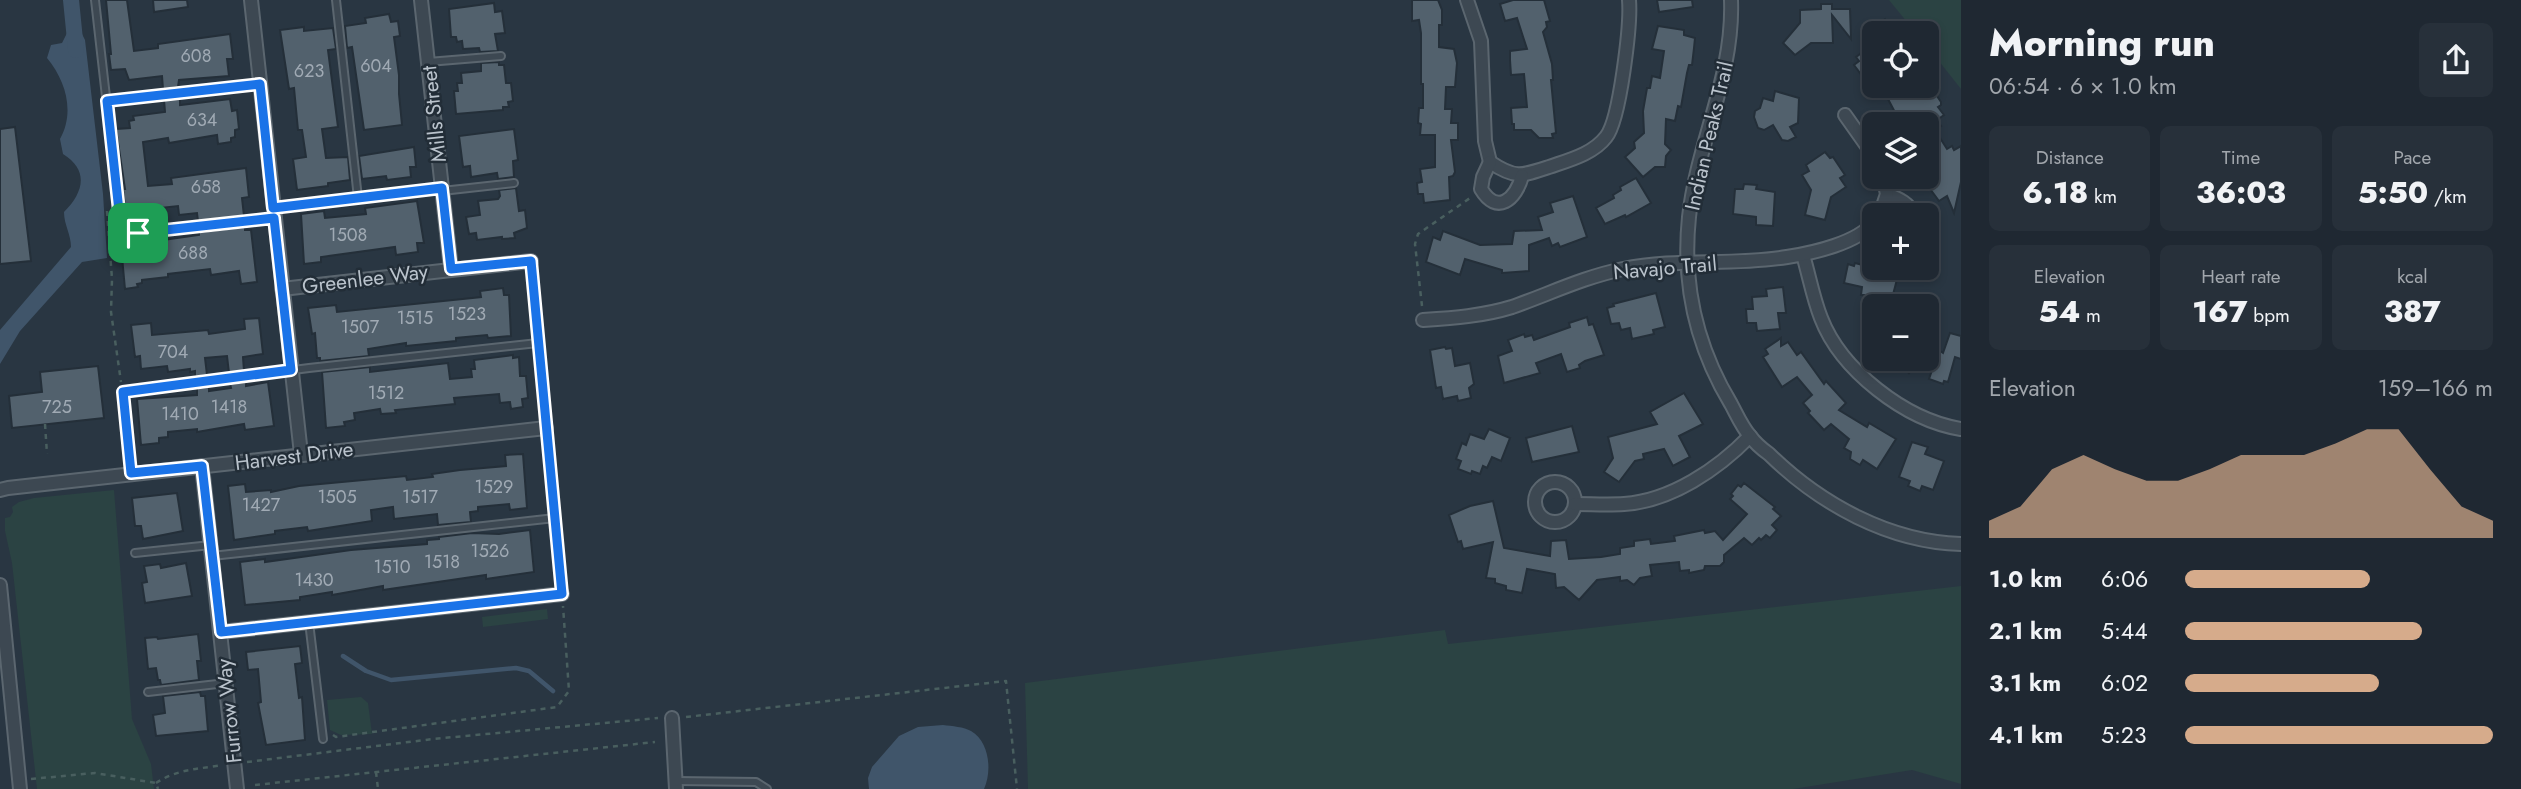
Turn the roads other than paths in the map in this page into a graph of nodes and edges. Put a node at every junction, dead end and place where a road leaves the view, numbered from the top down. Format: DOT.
graph roads {
  1 [pos="95,0"];
  2 [pos="251,0"];
  3 [pos="336,0"];
  4 [pos="421,0"];
  5 [pos="1467,0"];
  6 [pos="1629,0"];
  7 [pos="1731,0"];
  8 [pos="501,57"];
  9 [pos="428,62"];
  10 [pos="260,84"];
  11 [pos="107,101"];
  12 [pos="1845,115"];
  13 [pos="1862,139"];
  14 [pos="1490,162"];
  15 [pos="1522,176"];
  16 [pos="514,183"];
  17 [pos="1886,189"];
  18 [pos="442,190"];
  19 [pos="1887,194"];
  20 [pos="358,198"];
  21 [pos="1884,203"];
  22 [pos="1905,203"];
  23 [pos="274,213"];
  24 [pos="1862,233"];
  25 [pos="1803,255"];
  26 [pos="531,261"];
  27 [pos="1687,263"];
  28 [pos="451,269"];
  29 [pos="282,289"];
  30 [pos="1423,320"];
  31 [pos="538,343"];
  32 [pos="291,370"];
  33 [pos="546,428"];
  34 [pos="1961,429"];
  35 [pos="1750,436"];
  36 [pos="301,454"];
  37 [pos="202,466"];
  38 [pos="131,473"];
  39 [pos="0,490"];
  40 [pos="1575,504"];
  41 [pos="555,518"];
  42 [pos="1961,544"];
  43 [pos="212,550"];
  44 [pos="135,553"];
  45 [pos="0,585"];
  46 [pos="562,594"];
  47 [pos="309,622"];
  48 [pos="221,632"];
  49 [pos="226,683"];
  50 [pos="148,692"];
  51 [pos="672,718"];
  52 [pos="323,739"];
  53 [pos="676,785"];
  54 [pos="20,787"];
  55 [pos="237,789"];
  56 [pos="767,789"];
  1 -- 11 [label="lane"];
  2 -- 10 [label="street"];
  3 -- 20 [label="lane"];
  4 -- 9 [label="street, Mills Street"];
  5 -- 14 [label="street"];
  6 -- 15 [label="street"];
  7 -- 27 [label="street, Indian Peaks Trail"];
  8 -- 9 [label="lane"];
  9 -- 18 [label="street, Mills Street"];
  10 -- 11 [label="lane"];
  10 -- 23 [label="street"];
  11 -- 23 [label="lane"];
  12 -- 13 [label="street"];
  14 -- 15 [label="street"];
  14 -- 15 [label="street"];
  16 -- 18 [label="lane"];
  17 -- 19 [label="street"];
  18 -- 20 [label="lane"];
  18 -- 28 [label="street, Mills Street"];
  19 -- 21 [label="street"];
  19 -- 22 [label="street"];
  20 -- 23 [label="lane"];
  23 -- 29 [label="street"];
  24 -- 25 [label="street, Navajo Trail"];
  25 -- 27 [label="street, Navajo Trail"];
  25 -- 34 [label="street"];
  26 -- 28 [label="street, Greenlee Way"];
  26 -- 31 [label="lane"];
  27 -- 30 [label="street, Navajo Trail"];
  27 -- 35 [label="street, Indian Peaks Trail"];
  28 -- 29 [label="street, Greenlee Way"];
  29 -- 32 [label="street"];
  31 -- 32 [label="lane"];
  31 -- 33 [label="lane"];
  32 -- 36 [label="street"];
  32 -- 38 [label="lane"];
  33 -- 36 [label="street, Harvest Drive"];
  33 -- 41 [label="lane"];
  35 -- 40 [label="street"];
  35 -- 42 [label="street, Indian Peaks Trail"];
  36 -- 37 [label="street, Harvest Drive"];
  37 -- 38 [label="street, Harvest Drive"];
  37 -- 43 [label="street, Furrow Way"];
  38 -- 39 [label="street, Harvest Drive"];
  41 -- 43 [label="lane"];
  41 -- 46 [label="lane"];
  43 -- 44 [label="lane"];
  43 -- 48 [label="street, Furrow Way"];
  45 -- 54 [label="street"];
  46 -- 47 [label="street"];
  47 -- 48 [label="street"];
  47 -- 52 [label="lane"];
  48 -- 49 [label="street, Furrow Way"];
  49 -- 50 [label="lane"];
  49 -- 55 [label="street, Furrow Way"];
  51 -- 53 [label="street"];
  53 -- 56 [label="lane"];
}
